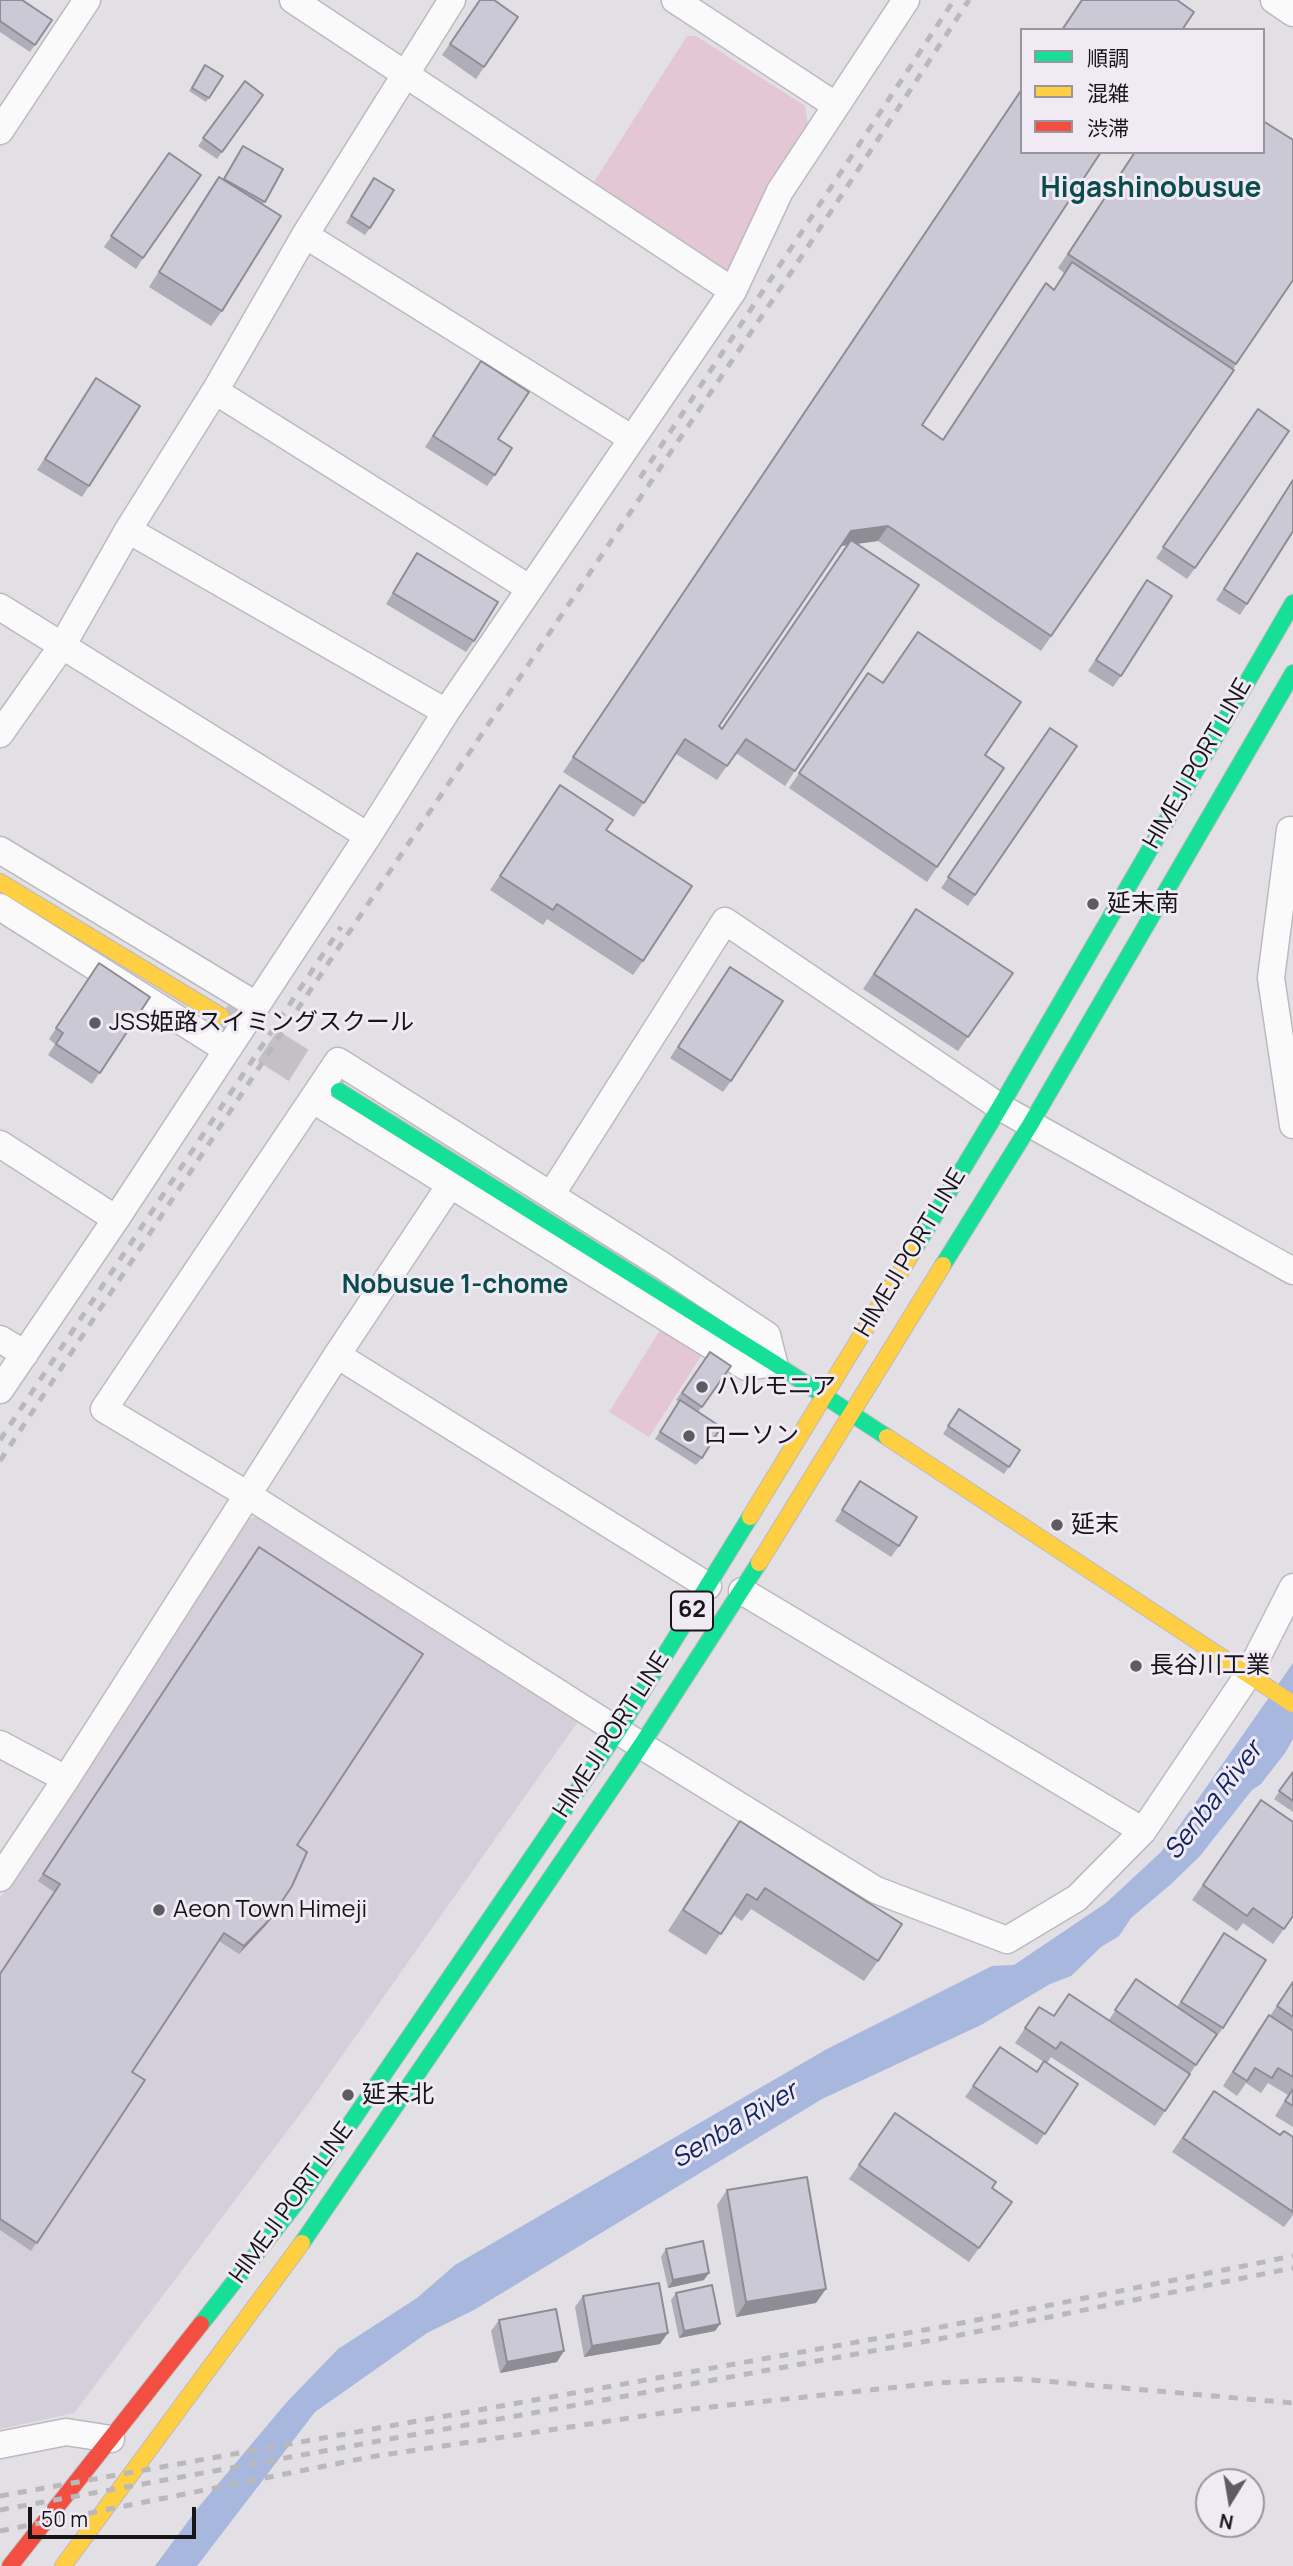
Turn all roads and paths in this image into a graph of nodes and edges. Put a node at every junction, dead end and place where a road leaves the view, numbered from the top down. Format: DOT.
graph roads {
  1 [pos="87,0"];
  2 [pos="293,0"];
  3 [pos="452,0"];
  4 [pos="675,0"];
  5 [pos="906,0"];
  6 [pos="1274,0"];
  7 [pos="1293,13"];
  8 [pos="405,74"];
  9 [pos="835,105"];
  10 [pos="0,131"];
  11 [pos="305,234"];
  12 [pos="733,290"];
  13 [pos="215,391"];
  14 [pos="631,438"];
  15 [pos="128,530"];
  16 [pos="529,588"];
  17 [pos="1293,603"];
  18 [pos="0,607"];
  19 [pos="62,646"];
  20 [pos="1293,673"];
  21 [pos="446,712"];
  22 [pos="0,734"];
  23 [pos="1290,830"];
  24 [pos="368,836"];
  25 [pos="0,849"];
  26 [pos="0,881"];
  27 [pos="0,907"];
  28 [pos="256,1005"];
  29 [pos="220,1016"];
  30 [pos="227,1050"];
  31 [pos="339,1091"];
  32 [pos="313,1100"];
  33 [pos="1000,1107"];
  34 [pos="1030,1125"];
  35 [pos="1293,1125"];
  36 [pos="0,1144"];
  37 [pos="450,1185"];
  38 [pos="551,1195"];
  39 [pos="116,1219"];
  40 [pos="1293,1271"];
  41 [pos="0,1339"];
  42 [pos="25,1354"];
  43 [pos="337,1355"];
  44 [pos="774,1363"];
  45 [pos="0,1390"];
  46 [pos="824,1398"];
  47 [pos="849,1415"];
  48 [pos="248,1495"];
  49 [pos="708,1586"];
  50 [pos="1293,1587"];
  51 [pos="742,1591"];
  52 [pos="1248,1675"];
  53 [pos="1293,1704"];
  54 [pos="618,1731"];
  55 [pos="0,1744"];
  56 [pos="642,1744"];
  57 [pos="66,1779"];
  58 [pos="1143,1831"];
  59 [pos="0,1878"];
  60 [pos="111,2439"];
  61 [pos="0,2445"];
  62 [pos="10,2566"];
  63 [pos="63,2566"];
  1 -- 10 [label="street"];
  2 -- 8 [label="street"];
  3 -- 8 [label="street"];
  4 -- 9 [label="street"];
  5 -- 9 [label="street"];
  6 -- 7 [label="street"];
  8 -- 11 [label="street"];
  8 -- 12 [label="street"];
  9 -- 12 [label="street"];
  11 -- 13 [label="street"];
  11 -- 14 [label="street"];
  12 -- 14 [label="street"];
  13 -- 15 [label="street"];
  13 -- 16 [label="street"];
  14 -- 16 [label="street"];
  15 -- 19 [label="street"];
  15 -- 21 [label="street"];
  16 -- 21 [label="street"];
  17 -- 33 [label="main road, HIMEJI PORT LINE / 62"];
  18 -- 19 [label="street"];
  19 -- 22 [label="street"];
  19 -- 24 [label="street"];
  20 -- 34 [label="main road, HIMEJI PORT LINE / 62"];
  21 -- 24 [label="street"];
  23 -- 35 [label="street"];
  24 -- 28 [label="street"];
  25 -- 28 [label="street"];
  26 -- 29 [label="main road"];
  27 -- 30 [label="street"];
  28 -- 30 [label="street"];
  30 -- 39 [label="street"];
  31 -- 44 [label="main road"];
  32 -- 37 [label="street"];
  32 -- 38 [label="street"];
  32 -- 48 [label="street"];
  33 -- 34 [label="street"];
  33 -- 38 [label="street"];
  33 -- 46 [label="main road, HIMEJI PORT LINE / 62"];
  34 -- 40 [label="street"];
  34 -- 47 [label="main road, HIMEJI PORT LINE / 62"];
  36 -- 39 [label="street"];
  37 -- 43 [label="street"];
  37 -- 44 [label="street"];
  38 -- 44 [label="street"];
  39 -- 42 [label="street"];
  41 -- 42 [label="street"];
  42 -- 45 [label="street"];
  43 -- 48 [label="street"];
  43 -- 49 [label="street"];
  44 -- 46 [label="main road"];
  46 -- 47 [label="main road"];
  46 -- 49 [label="main road, HIMEJI PORT LINE / 62"];
  47 -- 51 [label="main road, HIMEJI PORT LINE / 62"];
  47 -- 52 [label="main road"];
  48 -- 54 [label="street"];
  48 -- 57 [label="street"];
  49 -- 54 [label="main road, HIMEJI PORT LINE / 62"];
  50 -- 52 [label="street"];
  51 -- 56 [label="main road, HIMEJI PORT LINE / 62"];
  51 -- 58 [label="street"];
  52 -- 53 [label="main road"];
  52 -- 58 [label="street"];
  54 -- 56 [label="street"];
  54 -- 60 [label="main road, HIMEJI PORT LINE / 62"];
  55 -- 57 [label="street"];
  56 -- 58 [label="street"];
  56 -- 63 [label="main road, HIMEJI PORT LINE / 62"];
  57 -- 59 [label="street"];
  60 -- 61 [label="street"];
  60 -- 62 [label="main road, HIMEJI PORT LINE / 62"];
}
